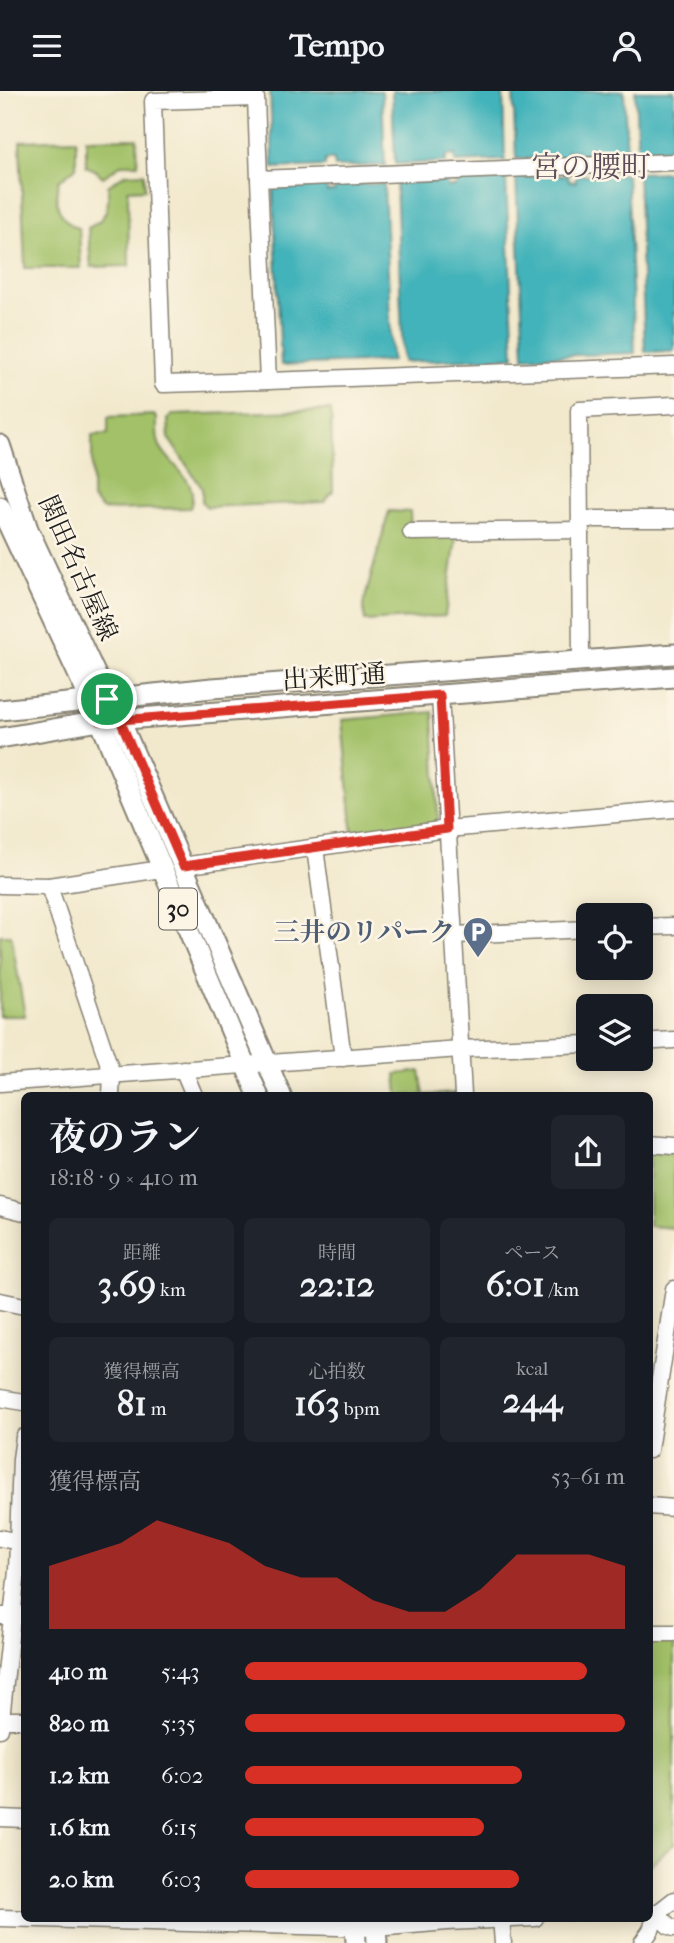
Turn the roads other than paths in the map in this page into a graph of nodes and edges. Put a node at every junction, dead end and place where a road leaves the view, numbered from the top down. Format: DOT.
graph roads {
  1 [pos="256,94"];
  2 [pos="674,162"];
  3 [pos="259,180"];
  4 [pos="674,366"];
  5 [pos="268,381"];
  6 [pos="674,405"];
  7 [pos="0,445"];
  8 [pos="0,507"];
  9 [pos="674,519"];
  10 [pos="581,525"];
  11 [pos="411,532"];
  12 [pos="674,654"];
  13 [pos="581,660"];
  14 [pos="674,677"];
  15 [pos="440,695"];
  16 [pos="98,700"];
  17 [pos="0,710"];
  18 [pos="110,721"];
  19 [pos="63,727"];
  20 [pos="0,730"];
  21 [pos="0,738"];
  22 [pos="674,809"];
  23 [pos="447,829"];
  24 [pos="315,848"];
  25 [pos="183,866"];
  26 [pos="161,869"];
  27 [pos="0,885"];
  28 [pos="48,886"];
  29 [pos="674,926"];
  30 [pos="653,927"];
  31 [pos="576,930"];
  32 [pos="454,935"];
  33 [pos="674,1040"];
  34 [pos="653,1041"];
  35 [pos="576,1044"];
  36 [pos="460,1049"];
  37 [pos="343,1058"];
  38 [pos="245,1064"];
  39 [pos="269,1064"];
  40 [pos="183,1069"];
  41 [pos="112,1074"];
  42 [pos="0,1083"];
  43 [pos="111,1092"];
  44 [pos="193,1092"];
  45 [pos="257,1092"];
  46 [pos="280,1092"];
  47 [pos="463,1092"];
  48 [pos="653,1144"];
  49 [pos="674,1146"];
  50 [pos="0,1206"];
  51 [pos="21,1211"];
  52 [pos="674,1289"];
  53 [pos="0,1301"];
  54 [pos="21,1305"];
  55 [pos="661,1382"];
  56 [pos="0,1398"];
  57 [pos="21,1402"];
  58 [pos="653,1427"];
  59 [pos="21,1454"];
  60 [pos="653,1506"];
  61 [pos="674,1508"];
  62 [pos="0,1538"];
  63 [pos="19,1542"];
  64 [pos="21,1571"];
  65 [pos="12,1616"];
  66 [pos="653,1633"];
  67 [pos="674,1633"];
  68 [pos="0,1720"];
  69 [pos="21,1720"];
  70 [pos="0,1729"];
  71 [pos="0,1818"];
  72 [pos="21,1819"];
  73 [pos="674,1900"];
  74 [pos="653,1913"];
  75 [pos="0,1918"];
  76 [pos="21,1918"];
  77 [pos="220,1922"];
  78 [pos="447,1922"];
  79 [pos="501,1922"];
  80 [pos="652,1922"];
  81 [pos="674,1928"];
  82 [pos="355,1929"];
  83 [pos="376,1930"];
  84 [pos="221,1943"];
  85 [pos="503,1943"];
  86 [pos="642,1943"];
  1 -- 3 [label="street"];
  1 -- 5 [label="street"];
  2 -- 3 [label="street"];
  3 -- 5 [label="street"];
  4 -- 5 [label="street"];
  6 -- 10 [label="street"];
  7 -- 16 [label="main road, 関田名古屋線 / 30"];
  8 -- 16 [label="main road, 関田名古屋線 / 30"];
  9 -- 10 [label="street"];
  10 -- 11 [label="street"];
  10 -- 13 [label="street"];
  12 -- 13 [label="main road, 出来町通"];
  13 -- 16 [label="main road, 出来町通"];
  14 -- 15 [label="main road, 出来町通"];
  15 -- 18 [label="main road, 出来町通"];
  15 -- 23 [label="street"];
  16 -- 17 [label="main road, 出来町通"];
  16 -- 18 [label="main road, 関田名古屋線 / 30"];
  18 -- 19 [label="main road, 出来町通"];
  18 -- 25 [label="main road, 関田名古屋線 / 30"];
  18 -- 26 [label="main road, 関田名古屋線 / 30"];
  19 -- 20 [label="street"];
  19 -- 21 [label="main road, 出来町通"];
  22 -- 23 [label="street"];
  23 -- 24 [label="street"];
  23 -- 32 [label="street"];
  24 -- 25 [label="street"];
  24 -- 37 [label="street"];
  25 -- 39 [label="main road, 関田名古屋線 / 30"];
  26 -- 28 [label="street"];
  26 -- 38 [label="main road, 関田名古屋線 / 30"];
  27 -- 28 [label="street"];
  28 -- 41 [label="street"];
  29 -- 30 [label="street"];
  31 -- 32 [label="street"];
  32 -- 36 [label="street"];
  33 -- 34 [label="street"];
  35 -- 36 [label="street"];
  36 -- 37 [label="street"];
  36 -- 47 [label="street"];
  37 -- 39 [label="street"];
  38 -- 39 [label="street"];
  38 -- 40 [label="street"];
  38 -- 45 [label="main road, 関田名古屋線 / 30"];
  39 -- 46 [label="main road, 関田名古屋線 / 30"];
  40 -- 41 [label="street"];
  40 -- 44 [label="street"];
  41 -- 42 [label="street"];
  41 -- 43 [label="street"];
  48 -- 49 [label="street"];
  50 -- 51 [label="street"];
  52 -- 55 [label="street"];
  53 -- 54 [label="street"];
  55 -- 58 [label="street"];
  56 -- 57 [label="street"];
  59 -- 63 [label="street"];
  60 -- 61 [label="street"];
  62 -- 63 [label="street"];
  63 -- 64 [label="street"];
  64 -- 65 [label="street"];
  65 -- 68 [label="street"];
  66 -- 67 [label="street"];
  68 -- 69 [label="street"];
  68 -- 70 [label="street"];
  71 -- 72 [label="street"];
  73 -- 74 [label="street"];
  74 -- 81 [label="street"];
  75 -- 76 [label="street"];
  77 -- 82 [label="street"];
  77 -- 84 [label="street"];
  78 -- 83 [label="street"];
  79 -- 85 [label="street"];
  80 -- 86 [label="street"];
  82 -- 83 [label="street"];
}
